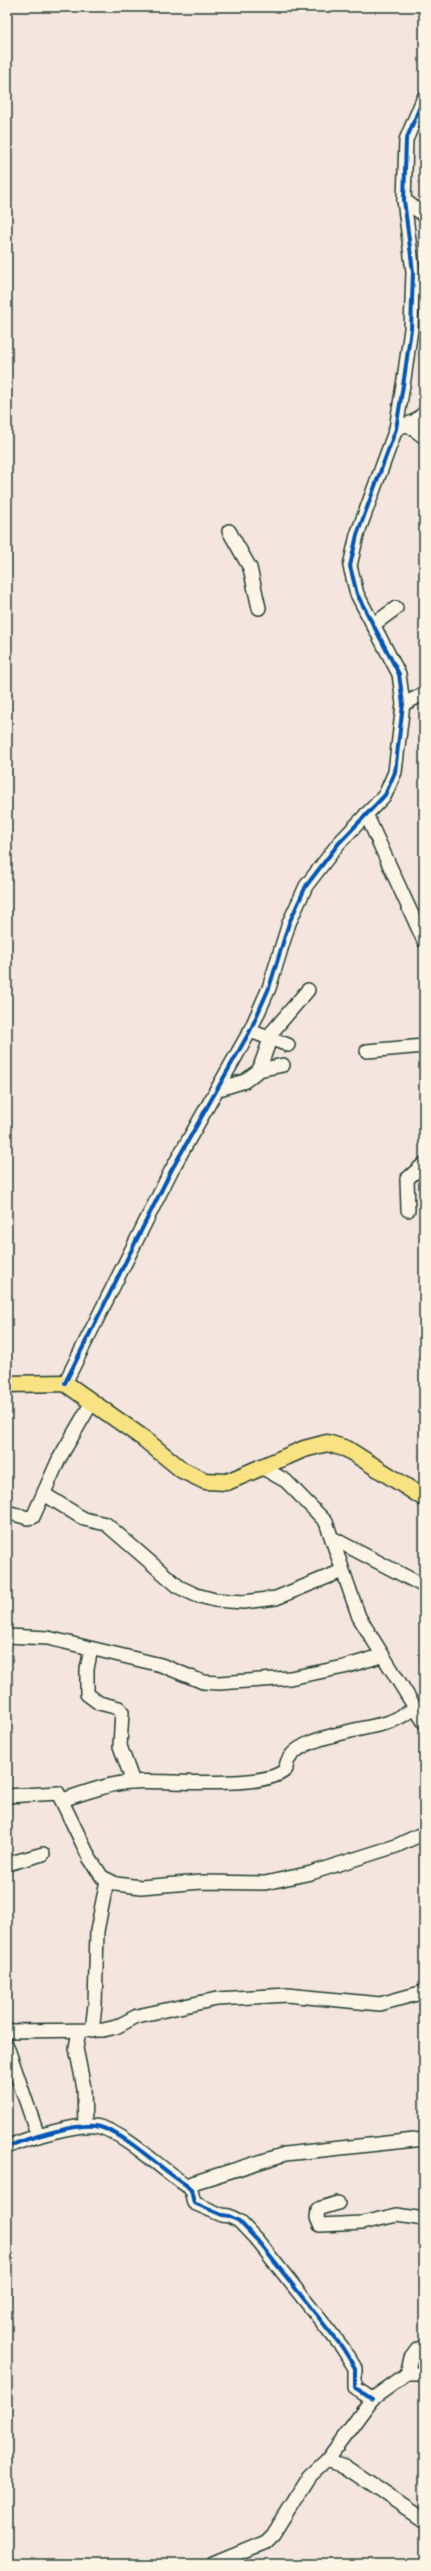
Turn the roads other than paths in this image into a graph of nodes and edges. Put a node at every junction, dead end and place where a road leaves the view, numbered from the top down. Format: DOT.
graph roads {
  1 [pos="424,97"];
  2 [pos="404,200"];
  3 [pos="424,215"];
  4 [pos="424,413"];
  5 [pos="402,427"];
  6 [pos="424,437"];
  7 [pos="228,531"];
  8 [pos="259,608"];
  9 [pos="396,608"];
  10 [pos="374,624"];
  11 [pos="422,695"];
  12 [pos="403,704"];
  13 [pos="366,814"];
  14 [pos="424,941"];
  15 [pos="308,990"];
  16 [pos="250,1031"];
  17 [pos="270,1039"];
  18 [pos="288,1046"];
  19 [pos="424,1046"];
  20 [pos="367,1051"];
  21 [pos="283,1065"];
  22 [pos="259,1070"];
  23 [pos="216,1090"];
  24 [pos="424,1164"];
  25 [pos="408,1210"];
  26 [pos="65,1383"];
  27 [pos="7,1384"];
  28 [pos="92,1402"];
  29 [pos="263,1468"];
  30 [pos="44,1494"];
  31 [pos="424,1498"];
  32 [pos="7,1512"];
  33 [pos="334,1539"];
  34 [pos="342,1571"];
  35 [pos="424,1586"];
  36 [pos="7,1636"];
  37 [pos="91,1649"];
  38 [pos="381,1656"];
  39 [pos="416,1708"];
  40 [pos="424,1722"];
  41 [pos="132,1782"];
  42 [pos="7,1796"];
  43 [pos="62,1800"];
  44 [pos="424,1833"];
  45 [pos="43,1854"];
  46 [pos="7,1864"];
  47 [pos="107,1880"];
  48 [pos="424,1992"];
  49 [pos="7,2031"];
  50 [pos="85,2031"];
  51 [pos="7,2046"];
  52 [pos="86,2126"];
  53 [pos="38,2136"];
  54 [pos="424,2139"];
  55 [pos="7,2147"];
  56 [pos="186,2185"];
  57 [pos="338,2203"];
  58 [pos="424,2219"];
  59 [pos="424,2346"];
  60 [pos="407,2374"];
  61 [pos="424,2374"];
  62 [pos="372,2400"];
  63 [pos="328,2460"];
  64 [pos="424,2520"];
  65 [pos="213,2564"];
  1 -- 2 [label="street"];
  2 -- 3 [label="street"];
  2 -- 5 [label="street"];
  4 -- 5 [label="street"];
  5 -- 6 [label="street"];
  5 -- 10 [label="street"];
  7 -- 8 [label="street"];
  9 -- 10 [label="street"];
  10 -- 12 [label="street"];
  11 -- 12 [label="street"];
  12 -- 13 [label="street"];
  13 -- 14 [label="street"];
  13 -- 16 [label="street"];
  15 -- 17 [label="street"];
  16 -- 17 [label="street"];
  16 -- 23 [label="street"];
  17 -- 18 [label="street"];
  17 -- 22 [label="street"];
  19 -- 20 [label="street"];
  21 -- 22 [label="street"];
  22 -- 23 [label="street"];
  23 -- 26 [label="street"];
  24 -- 25 [label="street"];
  26 -- 27 [label="main road"];
  26 -- 28 [label="main road"];
  28 -- 29 [label="main road"];
  28 -- 30 [label="street"];
  29 -- 31 [label="main road"];
  29 -- 33 [label="street"];
  30 -- 32 [label="street"];
  30 -- 34 [label="street"];
  33 -- 34 [label="street"];
  33 -- 35 [label="street"];
  34 -- 38 [label="street"];
  36 -- 37 [label="street"];
  37 -- 38 [label="street"];
  37 -- 41 [label="street"];
  38 -- 39 [label="street"];
  39 -- 40 [label="street"];
  39 -- 41 [label="street"];
  41 -- 43 [label="street"];
  42 -- 43 [label="street"];
  43 -- 47 [label="street"];
  44 -- 47 [label="street"];
  45 -- 46 [label="street"];
  47 -- 50 [label="street"];
  48 -- 50 [label="street"];
  49 -- 50 [label="street"];
  50 -- 52 [label="street"];
  51 -- 53 [label="street"];
  52 -- 53 [label="street"];
  52 -- 56 [label="street"];
  53 -- 55 [label="street"];
  54 -- 56 [label="street"];
  56 -- 62 [label="street"];
  57 -- 58 [label="street"];
  59 -- 60 [label="street"];
  60 -- 61 [label="street"];
  60 -- 62 [label="street"];
  62 -- 63 [label="street"];
  63 -- 64 [label="street"];
  63 -- 65 [label="street"];
}
